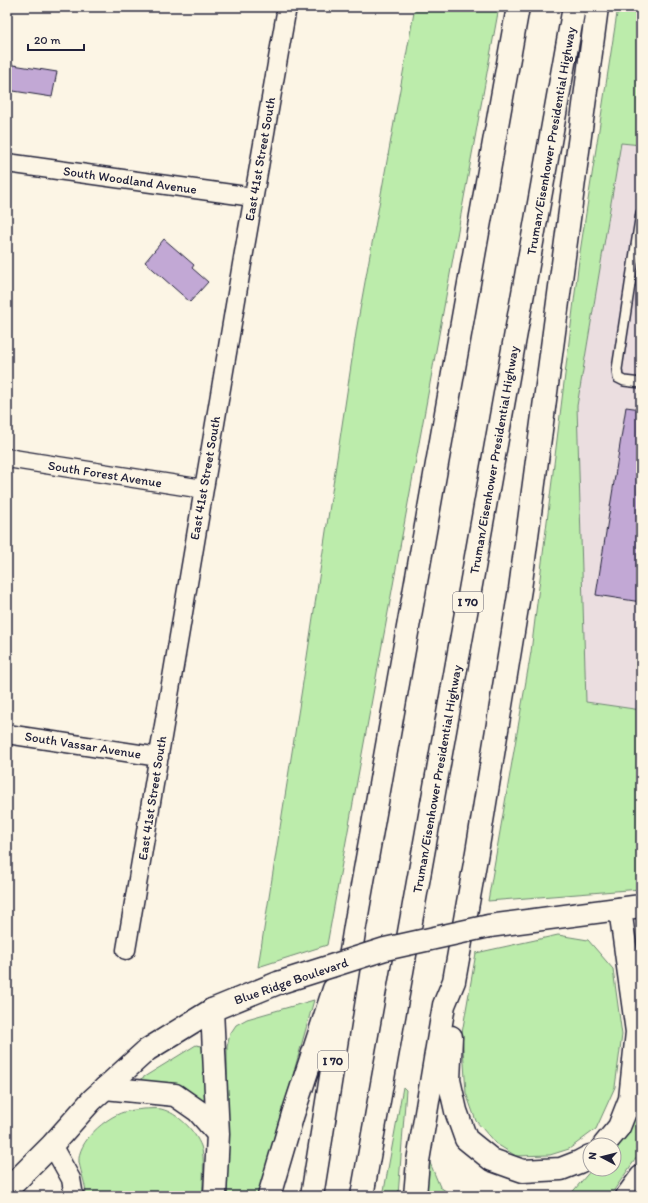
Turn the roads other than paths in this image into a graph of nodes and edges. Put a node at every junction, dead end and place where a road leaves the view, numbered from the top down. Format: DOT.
graph roads {
  1 [pos="287,7"];
  2 [pos="518,7"];
  3 [pos="574,7"];
  4 [pos="597,7"];
  5 [pos="7,163"];
  6 [pos="253,197"];
  7 [pos="641,213"];
  8 [pos="641,383"];
  9 [pos="7,458"];
  10 [pos="203,489"];
  11 [pos="7,734"];
  12 [pos="159,757"];
  13 [pos="641,906"];
  14 [pos="620,909"];
  15 [pos="355,926"];
  16 [pos="126,950"];
  17 [pos="454,980"];
  18 [pos="212,1010"];
  19 [pos="105,1088"];
  20 [pos="218,1134"];
  21 [pos="611,1137"];
  22 [pos="52,1144"];
  23 [pos="582,1160"];
  24 [pos="641,1177"];
  25 [pos="7,1190"];
  26 [pos="74,1196"];
  27 [pos="215,1196"];
  28 [pos="269,1196"];
  29 [pos="312,1196"];
  30 [pos="362,1196"];
  31 [pos="414,1196"];
  32 [pos="627,1196"];
  1 -- 6 [label="street, East 41st Street South"];
  2 -- 15 [label="main road, I 70"];
  3 -- 30 [label="main road, Truman/Eisenhower Presidential Highway / I 70"];
  4 -- 17 [label="main road"];
  5 -- 6 [label="street, South Woodland Avenue"];
  6 -- 10 [label="street, East 41st Street South"];
  7 -- 8 [label="lane"];
  9 -- 10 [label="street, South Forest Avenue"];
  10 -- 12 [label="street, East 41st Street South"];
  11 -- 12 [label="street, South Vassar Avenue"];
  12 -- 16 [label="street, East 41st Street South"];
  13 -- 14 [label="main road, Blue Ridge Boulevard"];
  14 -- 18 [label="main road, Blue Ridge Boulevard, bridge"];
  14 -- 21 [label="main road"];
  15 -- 28 [label="main road"];
  15 -- 29 [label="main road, I 70"];
  17 -- 23 [label="main road"];
  17 -- 31 [label="main road"];
  18 -- 19 [label="main road, Blue Ridge Boulevard"];
  18 -- 20 [label="main road"];
  19 -- 20 [label="main road"];
  19 -- 22 [label="main road, Blue Ridge Boulevard"];
  20 -- 27 [label="main road"];
  22 -- 25 [label="main road, Blue Ridge Boulevard"];
  22 -- 26 [label="street"];
  24 -- 32 [label="main road"];
}
